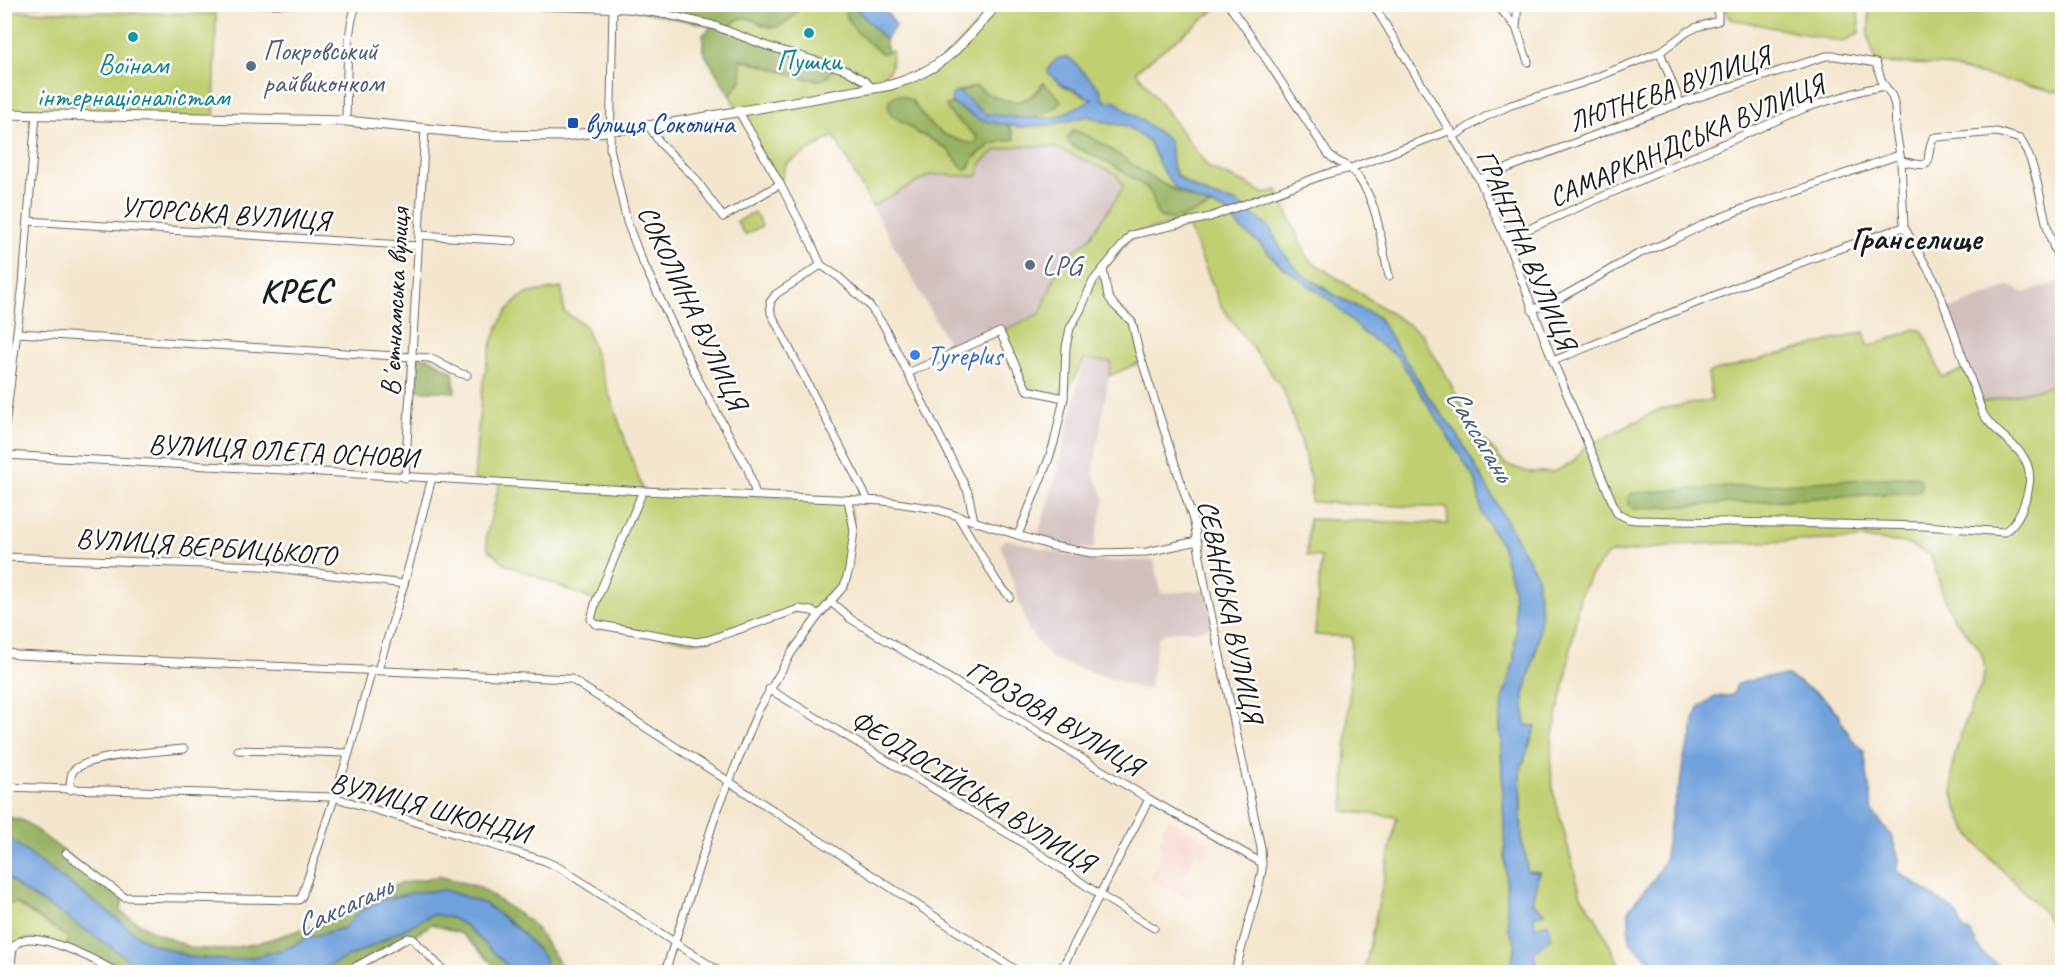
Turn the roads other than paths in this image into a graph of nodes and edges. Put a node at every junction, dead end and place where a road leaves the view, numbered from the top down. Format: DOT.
graph roads {
  1 [pos="6,4"];
  2 [pos="398,4"];
  3 [pos="476,4"];
  4 [pos="997,4"];
  5 [pos="1228,4"];
  6 [pos="1373,4"];
  7 [pos="1496,4"];
  8 [pos="1518,4"];
  9 [pos="1718,4"];
  10 [pos="358,5"];
  11 [pos="613,6"];
  12 [pos="1516,27"];
  13 [pos="1660,52"];
  14 [pos="1528,62"];
  15 [pos="1885,86"];
  16 [pos="873,88"];
  17 [pos="1680,102"];
  18 [pos="738,112"];
  19 [pos="4,114"];
  20 [pos="36,114"];
  21 [pos="346,122"];
  22 [pos="650,126"];
  23 [pos="425,129"];
  24 [pos="611,132"];
  25 [pos="1452,133"];
  26 [pos="1900,158"];
  27 [pos="1351,168"];
  28 [pos="1479,179"];
  29 [pos="780,184"];
  30 [pos="28,221"];
  31 [pos="1904,227"];
  32 [pos="419,235"];
  33 [pos="1506,239"];
  34 [pos="513,241"];
  35 [pos="418,246"];
  36 [pos="2062,264"];
  37 [pos="820,265"];
  38 [pos="1103,270"];
  39 [pos="1389,276"];
  40 [pos="1532,310"];
  41 [pos="18,333"];
  42 [pos="412,357"];
  43 [pos="1552,361"];
  44 [pos="908,373"];
  45 [pos="467,375"];
  46 [pos="1064,398"];
  47 [pos="4,435"];
  48 [pos="4,455"];
  49 [pos="405,478"];
  50 [pos="432,478"];
  51 [pos="643,491"];
  52 [pos="756,495"];
  53 [pos="848,500"];
  54 [pos="868,500"];
  55 [pos="958,516"];
  56 [pos="974,521"];
  57 [pos="1018,535"];
  58 [pos="1197,541"];
  59 [pos="4,556"];
  60 [pos="404,584"];
  61 [pos="1010,597"];
  62 [pos="831,602"];
  63 [pos="819,615"];
  64 [pos="4,651"];
  65 [pos="375,669"];
  66 [pos="769,689"];
  67 [pos="184,749"];
  68 [pos="238,750"];
  69 [pos="349,753"];
  70 [pos="728,781"];
  71 [pos="4,787"];
  72 [pos="70,790"];
  73 [pos="333,797"];
  74 [pos="1149,799"];
  75 [pos="66,854"];
  76 [pos="1262,863"];
  77 [pos="1100,896"];
  78 [pos="1154,928"];
  79 [pos="675,943"];
  80 [pos="11,972"];
  81 [pos="116,972"];
  82 [pos="346,972"];
  83 [pos="445,972"];
  84 [pos="664,972"];
  85 [pos="720,972"];
  86 [pos="1018,972"];
  87 [pos="1060,972"];
  88 [pos="1235,972"];
  1 -- 10 [label="street"];
  2 -- 10 [label="street"];
  3 -- 11 [label="street"];
  4 -- 16 [label="main road"];
  5 -- 27 [label="street"];
  6 -- 25 [label="street, ГРАНІТНА ВУЛИЦЯ"];
  7 -- 12 [label="street"];
  8 -- 12 [label="street"];
  9 -- 13 [label="street"];
  10 -- 21 [label="street"];
  11 -- 16 [label="street"];
  11 -- 24 [label="street, СОКОЛИНА ВУЛИЦЯ"];
  12 -- 14 [label="street"];
  13 -- 17 [label="street"];
  13 -- 25 [label="street"];
  15 -- 17 [label="street, ЛЮТНЕВА ВУЛИЦЯ"];
  15 -- 26 [label="street"];
  15 -- 33 [label="street, САМАРКАНДСЬКА ВУЛИЦЯ"];
  16 -- 18 [label="main road"];
  17 -- 28 [label="street, ЛЮТНЕВА ВУЛИЦЯ"];
  18 -- 22 [label="main road"];
  18 -- 29 [label="street"];
  19 -- 20 [label="main road"];
  20 -- 21 [label="main road"];
  20 -- 30 [label="street"];
  21 -- 23 [label="main road"];
  22 -- 24 [label="main road"];
  22 -- 29 [label="street"];
  23 -- 24 [label="main road"];
  23 -- 32 [label="street, Вʼєтнамська вулиця"];
  24 -- 52 [label="street, СОКОЛИНА ВУЛИЦЯ"];
  25 -- 27 [label="street"];
  25 -- 28 [label="street, ГРАНІТНА ВУЛИЦЯ"];
  26 -- 31 [label="street"];
  26 -- 36 [label="street"];
  26 -- 40 [label="street"];
  27 -- 38 [label="street"];
  27 -- 39 [label="street"];
  28 -- 33 [label="street, ГРАНІТНА ВУЛИЦЯ"];
  29 -- 37 [label="street"];
  30 -- 35 [label="street, УГОРСЬКА ВУЛИЦЯ"];
  30 -- 41 [label="street"];
  31 -- 43 [label="street"];
  31 -- 43 [label="street, ГРАНІТНА ВУЛИЦЯ"];
  32 -- 34 [label="street"];
  32 -- 35 [label="street, Вʼєтнамська вулиця"];
  33 -- 40 [label="street, ГРАНІТНА ВУЛИЦЯ"];
  35 -- 42 [label="street, Вʼєтнамська вулиця"];
  37 -- 44 [label="street"];
  37 -- 54 [label="street"];
  38 -- 46 [label="street"];
  38 -- 58 [label="street, СЕВАНСЬКА ВУЛИЦЯ"];
  40 -- 43 [label="street, ГРАНІТНА ВУЛИЦЯ"];
  41 -- 42 [label="street"];
  41 -- 47 [label="street"];
  42 -- 45 [label="street"];
  42 -- 49 [label="street, Вʼєтнамська вулиця"];
  44 -- 46 [label="street"];
  44 -- 56 [label="street"];
  46 -- 57 [label="street"];
  48 -- 49 [label="street, ВУЛИЦЯ ОЛЕГА ОСНОВИ"];
  49 -- 50 [label="street, ВУЛИЦЯ ОЛЕГА ОСНОВИ"];
  50 -- 51 [label="street"];
  50 -- 60 [label="street, ВУЛИЦЯ ОЛЕГА ОСНОВИ"];
  51 -- 52 [label="street"];
  51 -- 63 [label="street"];
  52 -- 53 [label="street"];
  53 -- 54 [label="street"];
  53 -- 62 [label="street"];
  54 -- 55 [label="street"];
  55 -- 56 [label="street"];
  55 -- 61 [label="street"];
  56 -- 57 [label="street"];
  57 -- 58 [label="street"];
  58 -- 76 [label="street, СЕВАНСЬКА ВУЛИЦЯ"];
  59 -- 60 [label="street, ВУЛИЦЯ ВЕРБИЦЬКОГО"];
  60 -- 65 [label="street, ВУЛИЦЯ ОЛЕГА ОСНОВИ"];
  62 -- 63 [label="street"];
  62 -- 74 [label="street, ГРОЗОВА ВУЛИЦЯ"];
  63 -- 66 [label="street"];
  64 -- 65 [label="street"];
  65 -- 69 [label="street, ВУЛИЦЯ ОЛЕГА ОСНОВИ"];
  65 -- 70 [label="street"];
  66 -- 70 [label="street"];
  66 -- 77 [label="street, ФЕОДОСІЙСЬКА ВУЛИЦЯ"];
  67 -- 72 [label="street"];
  68 -- 69 [label="street"];
  69 -- 73 [label="street, ВУЛИЦЯ ОЛЕГА ОСНОВИ"];
  70 -- 79 [label="street"];
  70 -- 86 [label="street"];
  71 -- 72 [label="street, ВУЛИЦЯ ШКОНДИ"];
  72 -- 73 [label="street, ВУЛИЦЯ ШКОНДИ"];
  73 -- 75 [label="street, ВУЛИЦЯ ОЛЕГА ОСНОВИ"];
  73 -- 79 [label="street, ВУЛИЦЯ ШКОНДИ"];
  74 -- 76 [label="street, ГРОЗОВА ВУЛИЦЯ"];
  74 -- 77 [label="street"];
  76 -- 88 [label="street, СЕВАНСЬКА ВУЛИЦЯ"];
  77 -- 78 [label="street, ФЕОДОСІЙСЬКА ВУЛИЦЯ"];
  77 -- 87 [label="street"];
  79 -- 84 [label="street"];
  79 -- 85 [label="street, ВУЛИЦЯ ШКОНДИ"];
  80 -- 81 [label="street"];
  82 -- 83 [label="street"];
}
